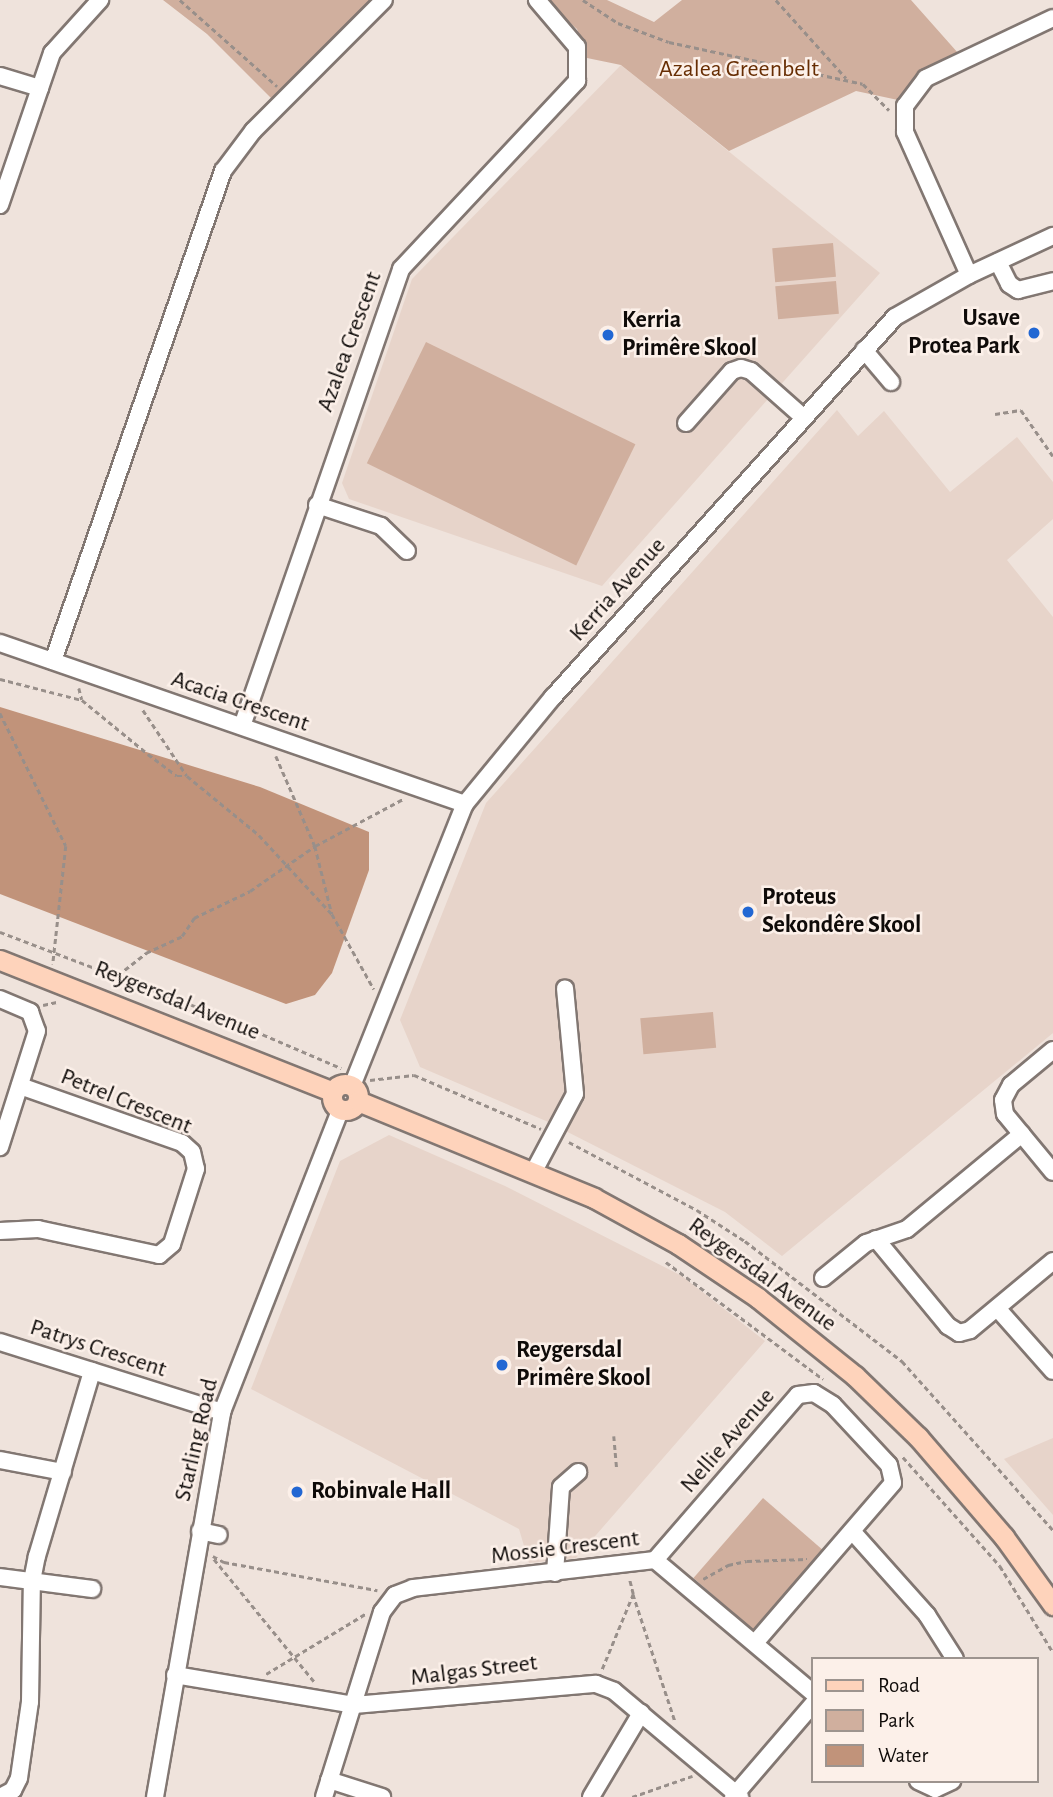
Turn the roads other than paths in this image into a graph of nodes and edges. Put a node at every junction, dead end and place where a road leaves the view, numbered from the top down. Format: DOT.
graph roads {
  1 [pos="100,0"];
  2 [pos="384,0"];
  3 [pos="537,0"];
  4 [pos="1053,18"];
  5 [pos="0,76"];
  6 [pos="40,88"];
  7 [pos="0,205"];
  8 [pos="1053,236"];
  9 [pos="998,262"];
  10 [pos="969,275"];
  11 [pos="1053,281"];
  12 [pos="864,350"];
  13 [pos="891,383"];
  14 [pos="803,417"];
  15 [pos="686,423"];
  16 [pos="317,505"];
  17 [pos="407,551"];
  18 [pos="0,643"];
  19 [pos="53,661"];
  20 [pos="242,726"];
  21 [pos="465,804"];
  22 [pos="0,960"];
  23 [pos="565,988"];
  24 [pos="0,999"];
  25 [pos="1053,1050"];
  26 [pos="20,1086"];
  27 [pos="348,1093"];
  28 [pos="1021,1133"];
  29 [pos="0,1147"];
  30 [pos="534,1171"];
  31 [pos="1053,1172"];
  32 [pos="0,1231"];
  33 [pos="876,1239"];
  34 [pos="1053,1261"];
  35 [pos="823,1278"];
  36 [pos="997,1308"];
  37 [pos="0,1342"];
  38 [pos="92,1371"];
  39 [pos="1053,1371"];
  40 [pos="222,1412"];
  41 [pos="0,1460"];
  42 [pos="63,1472"];
  43 [pos="578,1472"];
  44 [pos="852,1531"];
  45 [pos="219,1535"];
  46 [pos="203,1544"];
  47 [pos="655,1560"];
  48 [pos="555,1573"];
  49 [pos="0,1577"];
  50 [pos="32,1581"];
  51 [pos="92,1589"];
  52 [pos="1053,1605"];
  53 [pos="755,1643"];
  54 [pos="954,1657"];
  55 [pos="175,1675"];
  56 [pos="811,1691"];
  57 [pos="354,1705"];
  58 [pos="811,1706"];
  59 [pos="641,1713"];
  60 [pos="329,1780"];
  61 [pos="946,1783"];
  62 [pos="926,1789"];
  63 [pos="11,1795"];
  64 [pos="736,1796"];
  65 [pos="155,1797"];
  66 [pos="324,1797"];
  67 [pos="382,1797"];
  68 [pos="591,1797"];
  1 -- 6 [label="street"];
  2 -- 19 [label="street"];
  3 -- 16 [label="street, Azalea Crescent"];
  4 -- 10 [label="street"];
  5 -- 6 [label="street"];
  6 -- 7 [label="street"];
  8 -- 9 [label="street, Kerria Avenue"];
  9 -- 10 [label="street, Kerria Avenue"];
  9 -- 11 [label="street"];
  10 -- 12 [label="street, Kerria Avenue"];
  12 -- 13 [label="street"];
  12 -- 14 [label="street, Kerria Avenue"];
  14 -- 15 [label="street"];
  14 -- 21 [label="street, Kerria Avenue"];
  16 -- 17 [label="street"];
  16 -- 20 [label="street, Azalea Crescent"];
  18 -- 19 [label="street, Acacia Crescent"];
  19 -- 20 [label="street, Acacia Crescent"];
  20 -- 21 [label="street, Acacia Crescent"];
  21 -- 27 [label="street, Kerria Avenue"];
  22 -- 27 [label="main road, Reygersdal Avenue"];
  23 -- 30 [label="street"];
  24 -- 26 [label="street"];
  25 -- 28 [label="street"];
  26 -- 29 [label="street"];
  26 -- 32 [label="street, Petrel Crescent"];
  27 -- 30 [label="main road, Reygersdal Avenue"];
  27 -- 40 [label="street, Starling Road"];
  28 -- 31 [label="street"];
  28 -- 33 [label="street"];
  30 -- 52 [label="main road, Reygersdal Avenue"];
  33 -- 35 [label="street"];
  33 -- 36 [label="street"];
  34 -- 36 [label="street"];
  36 -- 39 [label="street"];
  37 -- 38 [label="street, Patrys Crescent"];
  38 -- 40 [label="street, Patrys Crescent"];
  38 -- 42 [label="street"];
  40 -- 46 [label="street, Starling Road"];
  41 -- 42 [label="street"];
  42 -- 50 [label="street"];
  43 -- 48 [label="street"];
  44 -- 47 [label="street, Nellie Avenue"];
  44 -- 53 [label="street, Nellie Avenue"];
  44 -- 54 [label="street"];
  45 -- 46 [label="street"];
  46 -- 55 [label="street, Starling Road"];
  47 -- 48 [label="street, Mossie Crescent"];
  47 -- 53 [label="street, Mossie Crescent"];
  48 -- 57 [label="street, Mossie Crescent"];
  49 -- 50 [label="street"];
  50 -- 51 [label="street"];
  50 -- 63 [label="street"];
  53 -- 56 [label="street, Mossie Crescent"];
  55 -- 57 [label="street, Malgas Street"];
  55 -- 65 [label="street, Starling Road"];
  57 -- 59 [label="street, Malgas Street"];
  57 -- 60 [label="street"];
  58 -- 64 [label="street"];
  59 -- 64 [label="street"];
  59 -- 68 [label="street"];
  60 -- 66 [label="street"];
  60 -- 67 [label="street"];
  61 -- 62 [label="street"];
}
